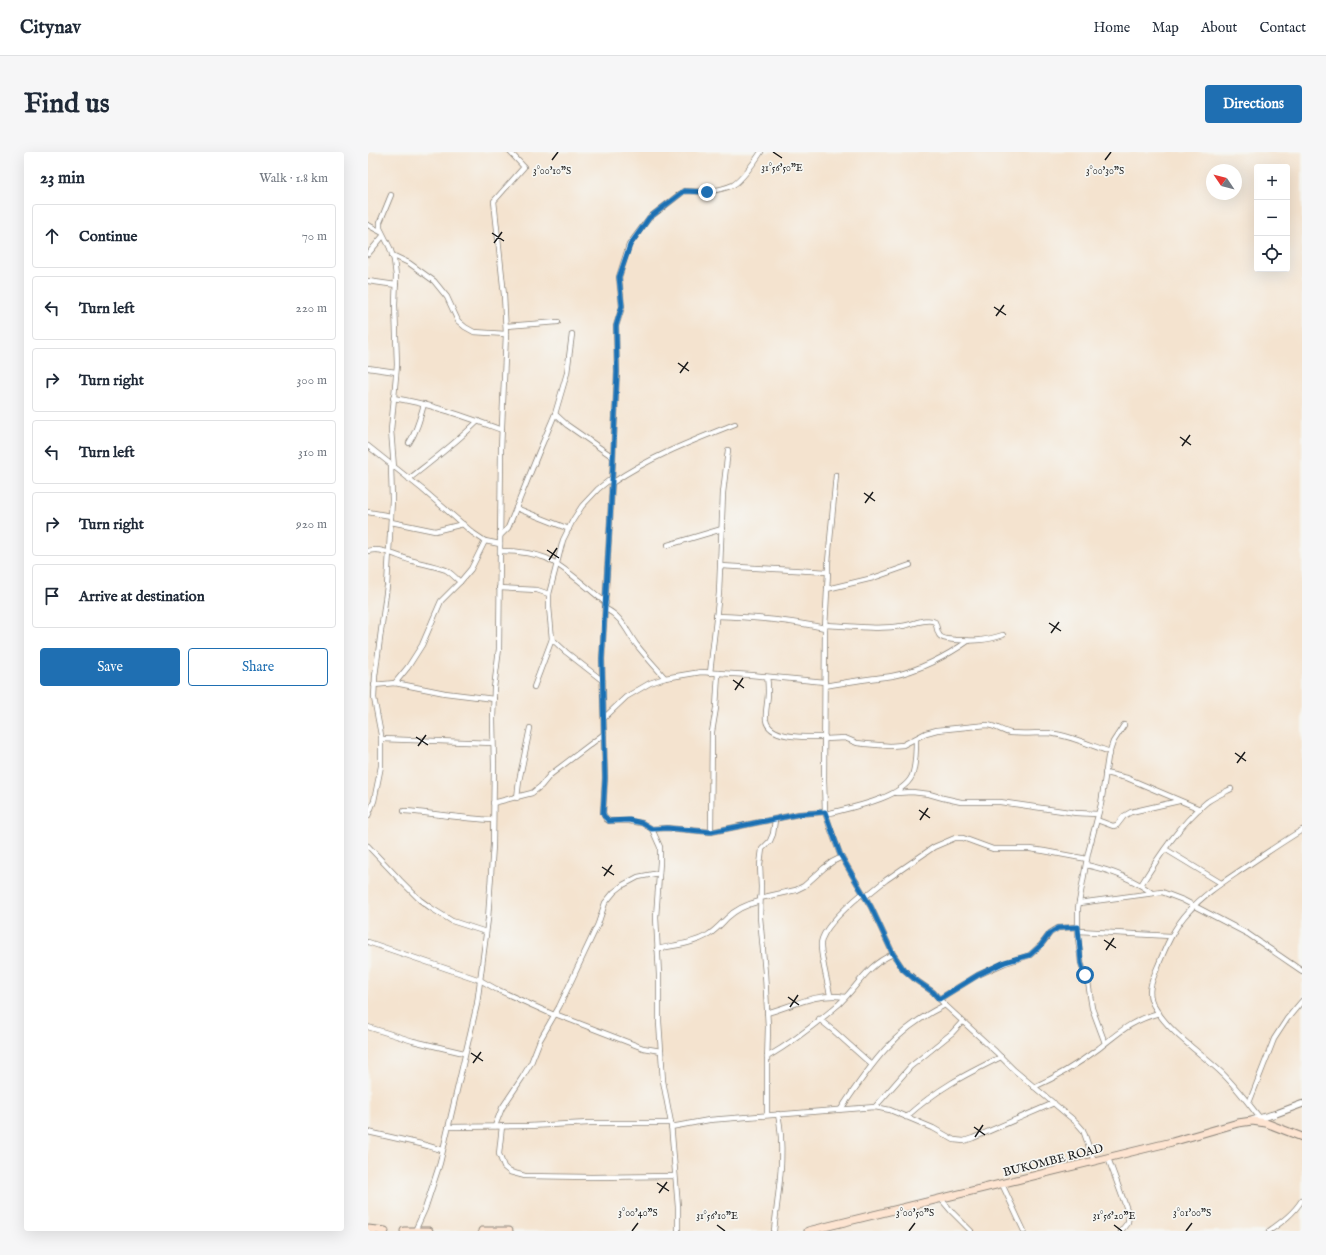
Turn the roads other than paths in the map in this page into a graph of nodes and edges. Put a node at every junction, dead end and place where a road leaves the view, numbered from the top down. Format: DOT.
graph roads {
  1 [pos="510,152"];
  2 [pos="761,152"];
  3 [pos="391,196"];
  4 [pos="368,225"];
  5 [pos="382,234"];
  6 [pos="368,254"];
  7 [pos="392,255"];
  8 [pos="368,282"];
  9 [pos="396,285"];
  10 [pos="558,322"];
  11 [pos="506,326"];
  12 [pos="506,334"];
  13 [pos="572,334"];
  14 [pos="368,368"];
  15 [pos="396,372"];
  16 [pos="393,398"];
  17 [pos="424,404"];
  18 [pos="555,414"];
  19 [pos="478,421"];
  20 [pos="735,424"];
  21 [pos="502,430"];
  22 [pos="409,443"];
  23 [pos="368,446"];
  24 [pos="728,450"];
  25 [pos="613,457"];
  26 [pos="393,467"];
  27 [pos="836,475"];
  28 [pos="409,479"];
  29 [pos="612,481"];
  30 [pos="516,508"];
  31 [pos="368,512"];
  32 [pos="391,516"];
  33 [pos="391,522"];
  34 [pos="463,524"];
  35 [pos="569,528"];
  36 [pos="722,529"];
  37 [pos="500,536"];
  38 [pos="485,541"];
  39 [pos="500,544"];
  40 [pos="668,545"];
  41 [pos="369,550"];
  42 [pos="500,551"];
  43 [pos="390,553"];
  44 [pos="557,565"];
  45 [pos="910,565"];
  46 [pos="721,566"];
  47 [pos="828,572"];
  48 [pos="460,582"];
  49 [pos="499,588"];
  50 [pos="827,589"];
  51 [pos="549,594"];
  52 [pos="606,603"];
  53 [pos="606,609"];
  54 [pos="716,616"];
  55 [pos="825,626"];
  56 [pos="1003,635"];
  57 [pos="552,639"];
  58 [pos="968,641"];
  59 [pos="710,673"];
  60 [pos="718,673"];
  61 [pos="768,677"];
  62 [pos="665,678"];
  63 [pos="602,681"];
  64 [pos="395,683"];
  65 [pos="825,684"];
  66 [pos="374,685"];
  67 [pos="534,687"];
  68 [pos="374,693"];
  69 [pos="368,694"];
  70 [pos="494,699"];
  71 [pos="604,718"];
  72 [pos="1124,725"];
  73 [pos="530,728"];
  74 [pos="604,734"];
  75 [pos="825,738"];
  76 [pos="381,739"];
  77 [pos="916,739"];
  78 [pos="494,743"];
  79 [pos="1110,752"];
  80 [pos="1105,773"];
  81 [pos="1231,789"];
  82 [pos="896,793"];
  83 [pos="517,798"];
  84 [pos="1180,801"];
  85 [pos="493,803"];
  86 [pos="1200,809"];
  87 [pos="404,811"];
  88 [pos="825,813"];
  89 [pos="1098,814"];
  90 [pos="368,816"];
  91 [pos="493,820"];
  92 [pos="775,820"];
  93 [pos="1096,820"];
  94 [pos="652,829"];
  95 [pos="1302,830"];
  96 [pos="711,832"];
  97 [pos="368,846"];
  98 [pos="1165,849"];
  99 [pos="842,857"];
  100 [pos="1087,859"];
  101 [pos="1086,865"];
  102 [pos="659,873"];
  103 [pos="1221,883"];
  104 [pos="1141,885"];
  105 [pos="1152,893"];
  106 [pos="864,895"];
  107 [pos="760,899"];
  108 [pos="1079,903"];
  109 [pos="1194,907"];
  110 [pos="1078,929"];
  111 [pos="486,932"];
  112 [pos="1171,936"];
  113 [pos="368,942"];
  114 [pos="657,948"];
  115 [pos="893,954"];
  116 [pos="1302,971"];
  117 [pos="480,980"];
  118 [pos="830,995"];
  119 [pos="845,997"];
  120 [pos="939,999"];
  121 [pos="1302,1001"];
  122 [pos="944,1005"];
  123 [pos="767,1013"];
  124 [pos="1159,1013"];
  125 [pos="554,1015"];
  126 [pos="819,1019"];
  127 [pos="962,1022"];
  128 [pos="368,1027"];
  129 [pos="1105,1043"];
  130 [pos="661,1051"];
  131 [pos="464,1053"];
  132 [pos="767,1057"];
  133 [pos="1001,1057"];
  134 [pos="872,1065"];
  135 [pos="1034,1087"];
  136 [pos="1248,1103"];
  137 [pos="1054,1104"];
  138 [pos="1302,1104"];
  139 [pos="875,1107"];
  140 [pos="842,1109"];
  141 [pos="778,1114"];
  142 [pos="767,1115"];
  143 [pos="906,1117"];
  144 [pos="1260,1118"];
  145 [pos="1252,1121"];
  146 [pos="671,1125"];
  147 [pos="495,1126"];
  148 [pos="502,1126"];
  149 [pos="448,1127"];
  150 [pos="368,1132"];
  151 [pos="1302,1137"];
  152 [pos="442,1150"];
  153 [pos="1108,1158"];
  154 [pos="1094,1161"];
  155 [pos="675,1176"];
  156 [pos="1002,1184"];
  157 [pos="941,1199"];
  158 [pos="1302,1201"];
  159 [pos="368,1228"];
  160 [pos="385,1231"];
  161 [pos="404,1231"];
  162 [pos="415,1231"];
  163 [pos="429,1231"];
  164 [pos="484,1231"];
  165 [pos="509,1231"];
  166 [pos="678,1231"];
  167 [pos="774,1231"];
  168 [pos="808,1231"];
  169 [pos="970,1231"];
  170 [pos="1024,1231"];
  171 [pos="1121,1231"];
  172 [pos="1269,1231"];
  1 -- 11 [label="street"];
  2 -- 25 [label="street"];
  3 -- 5 [label="street"];
  4 -- 5 [label="street"];
  5 -- 6 [label="street"];
  5 -- 7 [label="street"];
  7 -- 9 [label="street"];
  7 -- 12 [label="street"];
  8 -- 9 [label="street"];
  9 -- 15 [label="street"];
  10 -- 11 [label="street"];
  11 -- 12 [label="street"];
  12 -- 21 [label="street"];
  13 -- 18 [label="street"];
  14 -- 15 [label="street"];
  15 -- 16 [label="street"];
  16 -- 17 [label="street"];
  16 -- 26 [label="street"];
  17 -- 19 [label="street"];
  17 -- 22 [label="street"];
  18 -- 25 [label="street"];
  18 -- 30 [label="street"];
  19 -- 21 [label="street"];
  19 -- 28 [label="street"];
  20 -- 29 [label="street"];
  21 -- 37 [label="street"];
  23 -- 26 [label="street"];
  24 -- 36 [label="street"];
  25 -- 29 [label="street"];
  26 -- 28 [label="street"];
  26 -- 32 [label="street"];
  27 -- 47 [label="street"];
  28 -- 34 [label="street"];
  29 -- 35 [label="street"];
  29 -- 52 [label="street"];
  30 -- 35 [label="street"];
  30 -- 37 [label="street"];
  31 -- 32 [label="street"];
  32 -- 33 [label="street"];
  33 -- 34 [label="street"];
  33 -- 43 [label="street"];
  34 -- 38 [label="street"];
  35 -- 44 [label="street"];
  36 -- 40 [label="street"];
  36 -- 46 [label="street"];
  37 -- 39 [label="street"];
  38 -- 39 [label="street"];
  38 -- 48 [label="street"];
  39 -- 42 [label="street"];
  41 -- 43 [label="street"];
  42 -- 44 [label="street"];
  42 -- 49 [label="street"];
  43 -- 48 [label="street"];
  43 -- 66 [label="street"];
  44 -- 51 [label="street"];
  44 -- 52 [label="street"];
  45 -- 50 [label="street"];
  46 -- 47 [label="street"];
  46 -- 54 [label="street"];
  47 -- 50 [label="street"];
  48 -- 64 [label="street"];
  49 -- 51 [label="street"];
  49 -- 70 [label="street"];
  50 -- 55 [label="street"];
  51 -- 57 [label="street"];
  52 -- 53 [label="street"];
  53 -- 62 [label="street"];
  53 -- 63 [label="street"];
  54 -- 55 [label="street"];
  54 -- 59 [label="street"];
  55 -- 58 [label="street"];
  55 -- 65 [label="street"];
  56 -- 58 [label="street"];
  57 -- 63 [label="street"];
  57 -- 67 [label="street"];
  58 -- 65 [label="street"];
  59 -- 60 [label="street"];
  59 -- 62 [label="street"];
  60 -- 61 [label="street"];
  60 -- 96 [label="street"];
  61 -- 65 [label="street"];
  61 -- 75 [label="street"];
  62 -- 71 [label="street"];
  63 -- 71 [label="street"];
  64 -- 66 [label="street"];
  64 -- 70 [label="street"];
  65 -- 75 [label="street"];
  66 -- 68 [label="street"];
  68 -- 69 [label="street"];
  68 -- 76 [label="street"];
  70 -- 78 [label="street"];
  71 -- 74 [label="street"];
  72 -- 79 [label="street"];
  73 -- 83 [label="street"];
  74 -- 83 [label="street"];
  74 -- 94 [label="street"];
  75 -- 77 [label="street"];
  75 -- 88 [label="street"];
  76 -- 78 [label="street"];
  76 -- 90 [label="street"];
  77 -- 79 [label="street"];
  77 -- 82 [label="street"];
  78 -- 85 [label="street"];
  79 -- 80 [label="street"];
  80 -- 84 [label="street"];
  80 -- 89 [label="street"];
  81 -- 86 [label="street"];
  82 -- 88 [label="street"];
  82 -- 89 [label="street"];
  83 -- 85 [label="street"];
  84 -- 86 [label="street"];
  84 -- 93 [label="street"];
  85 -- 91 [label="street"];
  86 -- 98 [label="street"];
  87 -- 91 [label="street"];
  88 -- 92 [label="street"];
  88 -- 99 [label="street"];
  89 -- 93 [label="street"];
  91 -- 111 [label="street"];
  92 -- 96 [label="street"];
  92 -- 107 [label="street"];
  93 -- 100 [label="street"];
  94 -- 96 [label="street"];
  94 -- 102 [label="street"];
  95 -- 103 [label="street"];
  97 -- 111 [label="street"];
  98 -- 103 [label="street"];
  98 -- 104 [label="street"];
  99 -- 106 [label="street"];
  99 -- 107 [label="street"];
  100 -- 101 [label="street"];
  100 -- 106 [label="street"];
  101 -- 104 [label="street"];
  101 -- 108 [label="street"];
  102 -- 114 [label="street"];
  102 -- 125 [label="street"];
  103 -- 109 [label="street"];
  104 -- 105 [label="street"];
  105 -- 108 [label="street"];
  105 -- 109 [label="street"];
  106 -- 115 [label="street"];
  106 -- 118 [label="street"];
  107 -- 114 [label="street"];
  107 -- 123 [label="street"];
  108 -- 110 [label="street"];
  109 -- 112 [label="street"];
  109 -- 116 [label="street"];
  110 -- 112 [label="street"];
  110 -- 120 [label="street"];
  110 -- 129 [label="street"];
  111 -- 117 [label="street"];
  112 -- 124 [label="street"];
  113 -- 117 [label="street"];
  114 -- 130 [label="street"];
  115 -- 119 [label="street"];
  115 -- 120 [label="street"];
  117 -- 125 [label="street"];
  117 -- 131 [label="street"];
  118 -- 119 [label="street"];
  118 -- 123 [label="street"];
  119 -- 126 [label="street"];
  120 -- 122 [label="street"];
  121 -- 136 [label="street"];
  122 -- 127 [label="street"];
  122 -- 134 [label="street"];
  123 -- 132 [label="street"];
  124 -- 129 [label="street"];
  124 -- 136 [label="street"];
  125 -- 130 [label="street"];
  125 -- 147 [label="street"];
  126 -- 132 [label="street"];
  126 -- 134 [label="street"];
  127 -- 133 [label="street"];
  127 -- 139 [label="street"];
  128 -- 131 [label="street"];
  129 -- 135 [label="street"];
  130 -- 146 [label="street"];
  131 -- 149 [label="street"];
  132 -- 142 [label="street"];
  133 -- 135 [label="street"];
  133 -- 143 [label="street"];
  134 -- 140 [label="street"];
  135 -- 137 [label="street"];
  136 -- 144 [label="street"];
  137 -- 143 [label="street"];
  137 -- 154 [label="street"];
  138 -- 144 [label="street"];
  139 -- 140 [label="street"];
  139 -- 143 [label="street"];
  140 -- 141 [label="street"];
  141 -- 142 [label="street"];
  141 -- 167 [label="street"];
  142 -- 146 [label="street"];
  144 -- 145 [label="street"];
  145 -- 151 [label="main road, BUKOMBE ROAD"];
  145 -- 153 [label="main road, BUKOMBE ROAD"];
  146 -- 148 [label="street"];
  146 -- 155 [label="street"];
  147 -- 148 [label="street"];
  147 -- 149 [label="street"];
  148 -- 155 [label="street"];
  149 -- 152 [label="street"];
  150 -- 152 [label="street"];
  152 -- 162 [label="street"];
  153 -- 154 [label="main road, BUKOMBE ROAD"];
  153 -- 171 [label="street"];
  154 -- 156 [label="main road, BUKOMBE ROAD"];
  155 -- 166 [label="street"];
  156 -- 157 [label="main road, BUKOMBE ROAD"];
  156 -- 170 [label="street"];
  157 -- 168 [label="main road, BUKOMBE ROAD"];
  157 -- 169 [label="street"];
  158 -- 172 [label="street"];
  159 -- 160 [label="main road"];
  161 -- 162 [label="main road"];
  162 -- 163 [label="main road"];
  164 -- 165 [label="main road"];
}
